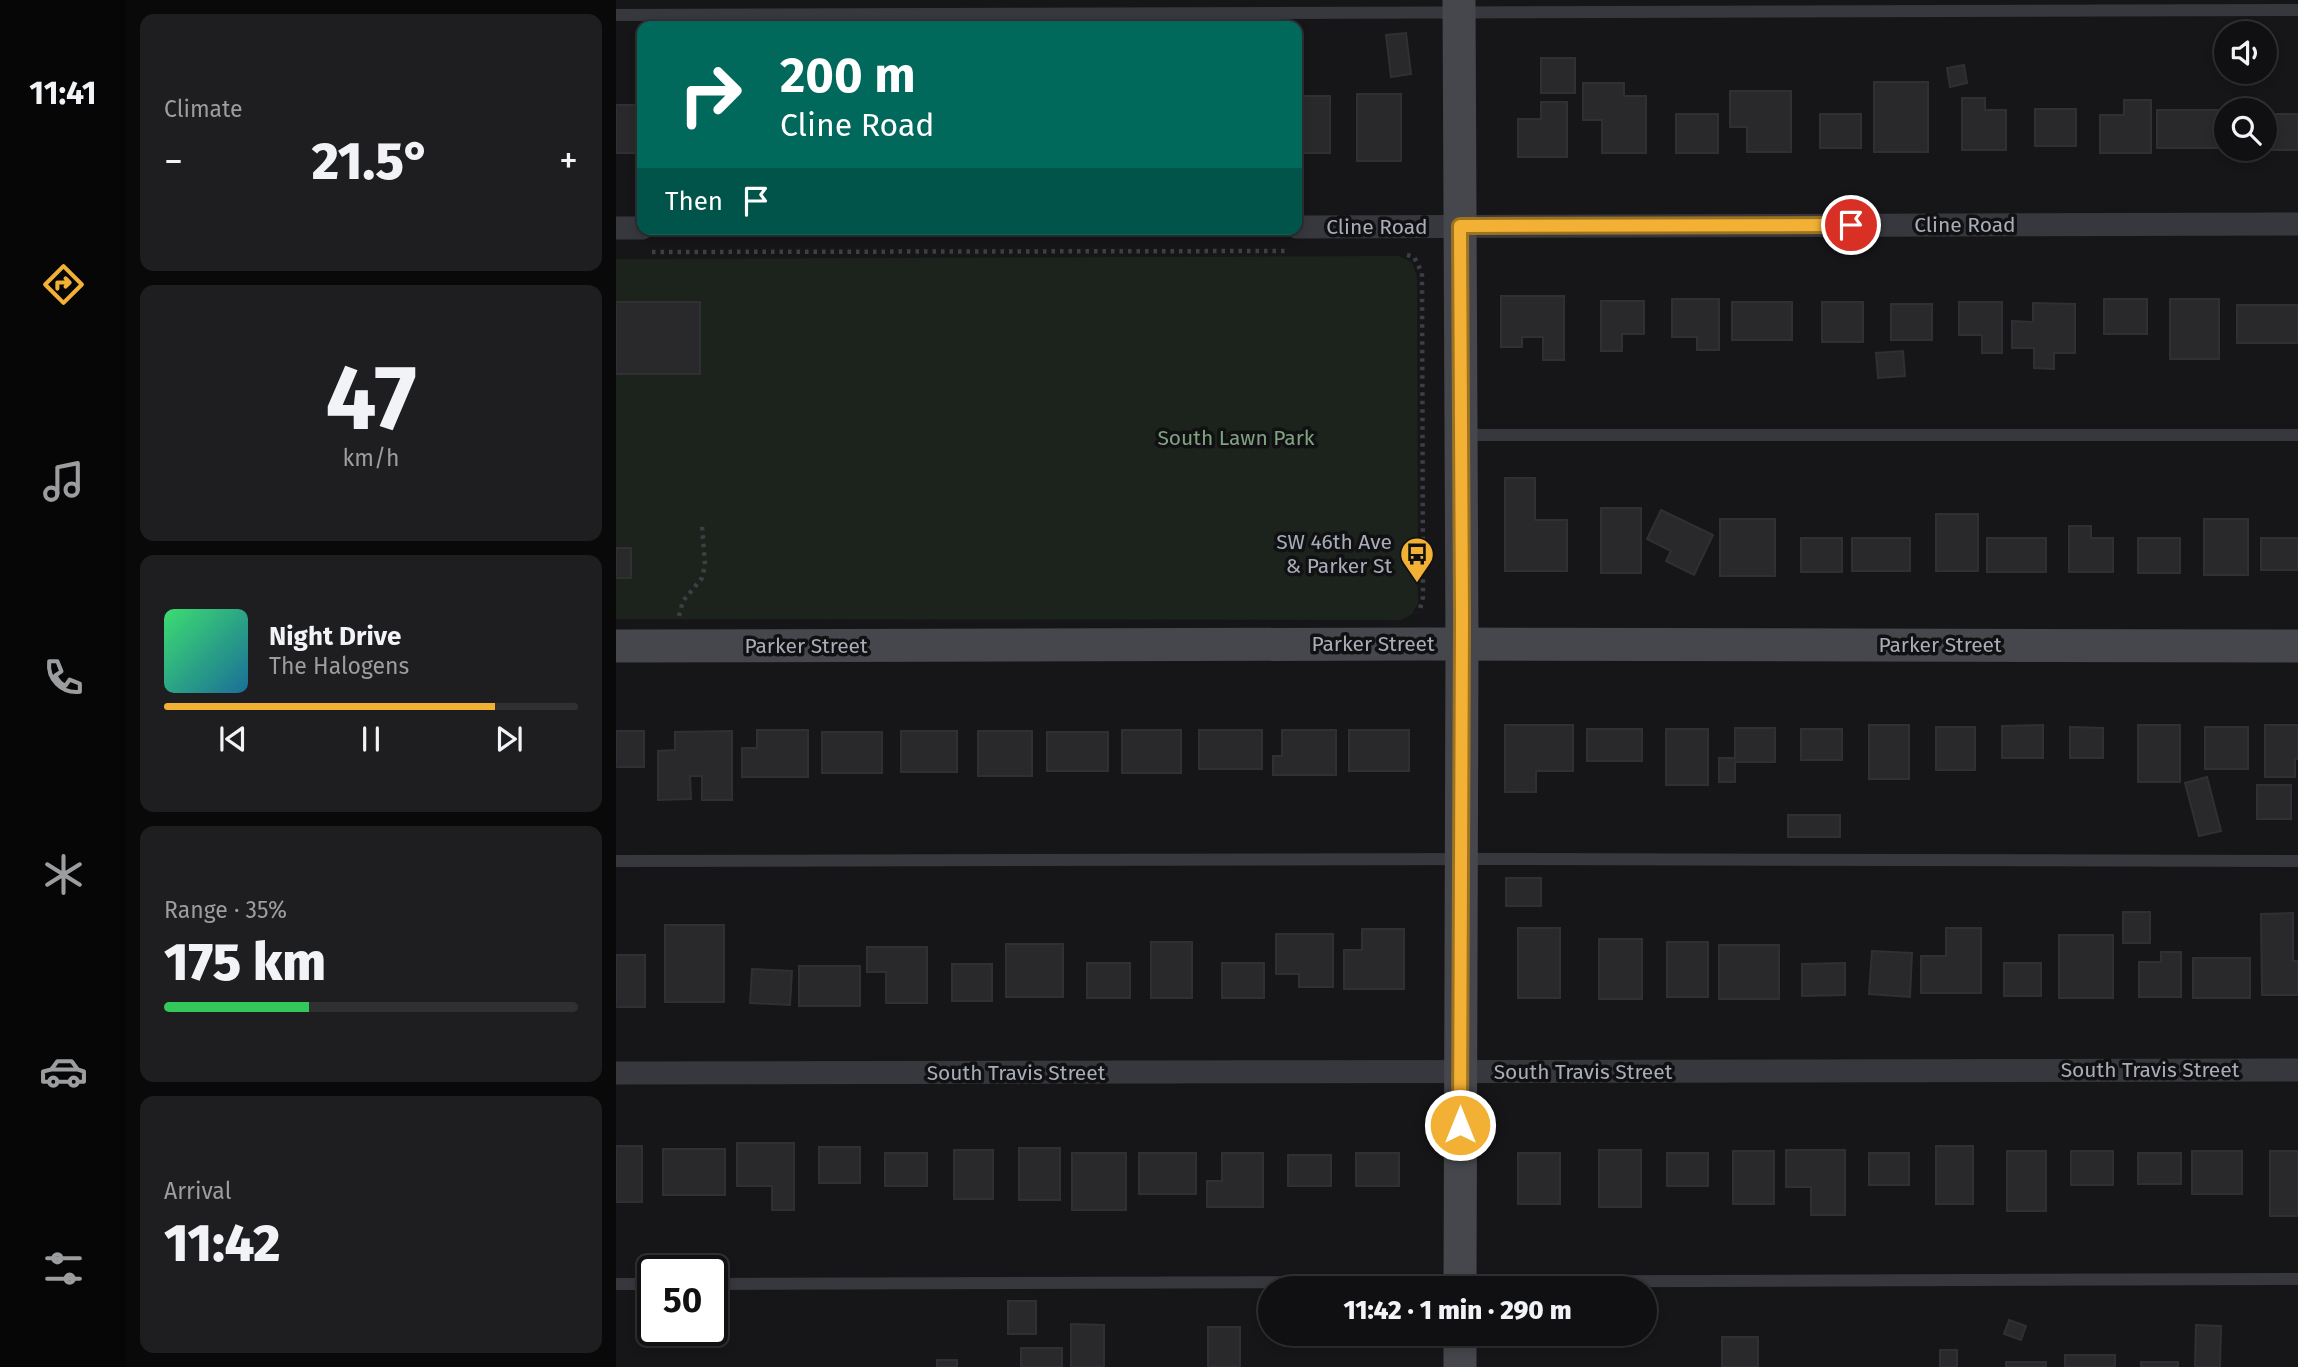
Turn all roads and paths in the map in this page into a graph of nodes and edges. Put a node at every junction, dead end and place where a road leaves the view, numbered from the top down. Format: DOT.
graph roads {
  1 [pos="1114,6"];
  2 [pos="1459,6"];
  3 [pos="2298,10"];
  4 [pos="616,15"];
  5 [pos="2298,224"];
  6 [pos="1460,226"];
  7 [pos="1302,227"];
  8 [pos="616,228"];
  9 [pos="637,228"];
  10 [pos="1300,251"];
  11 [pos="1398,251"];
  12 [pos="644,252"];
  13 [pos="1461,435"];
  14 [pos="2298,435"];
  15 [pos="702,526"];
  16 [pos="1418,616"];
  17 [pos="677,625"];
  18 [pos="1462,644"];
  19 [pos="616,646"];
  20 [pos="2298,646"];
  21 [pos="1461,859"];
  22 [pos="616,861"];
  23 [pos="2298,861"];
  24 [pos="2298,1070"];
  25 [pos="1460,1072"];
  26 [pos="616,1073"];
  27 [pos="1460,1276"];
  28 [pos="2298,1279"];
  29 [pos="616,1284"];
  30 [pos="637,1284"];
  31 [pos="728,1284"];
  32 [pos="1657,1284"];
  33 [pos="1258,1285"];
  34 [pos="1460,1346"];
  35 [pos="1460,1367"];
  1 -- 2 [label="lane"];
  1 -- 4 [label="lane"];
  2 -- 3 [label="lane"];
  2 -- 6 [label="main road"];
  5 -- 6 [label="street, Cline Road"];
  6 -- 7 [label="street, Cline Road"];
  6 -- 13 [label="main road"];
  8 -- 9 [label="street"];
  10 -- 12 [label="path"];
  11 -- 16 [label="path"];
  13 -- 14 [label="lane"];
  13 -- 18 [label="main road"];
  15 -- 17 [label="path"];
  18 -- 19 [label="main road, Parker Street"];
  18 -- 20 [label="main road, Parker Street"];
  18 -- 21 [label="main road"];
  21 -- 22 [label="lane"];
  21 -- 23 [label="lane"];
  21 -- 25 [label="main road"];
  24 -- 25 [label="street, South Travis Street"];
  25 -- 26 [label="street, South Travis Street"];
  25 -- 27 [label="main road"];
  28 -- 32 [label="lane"];
  29 -- 30 [label="lane"];
  31 -- 33 [label="lane"];
  34 -- 35 [label="main road"];
}
